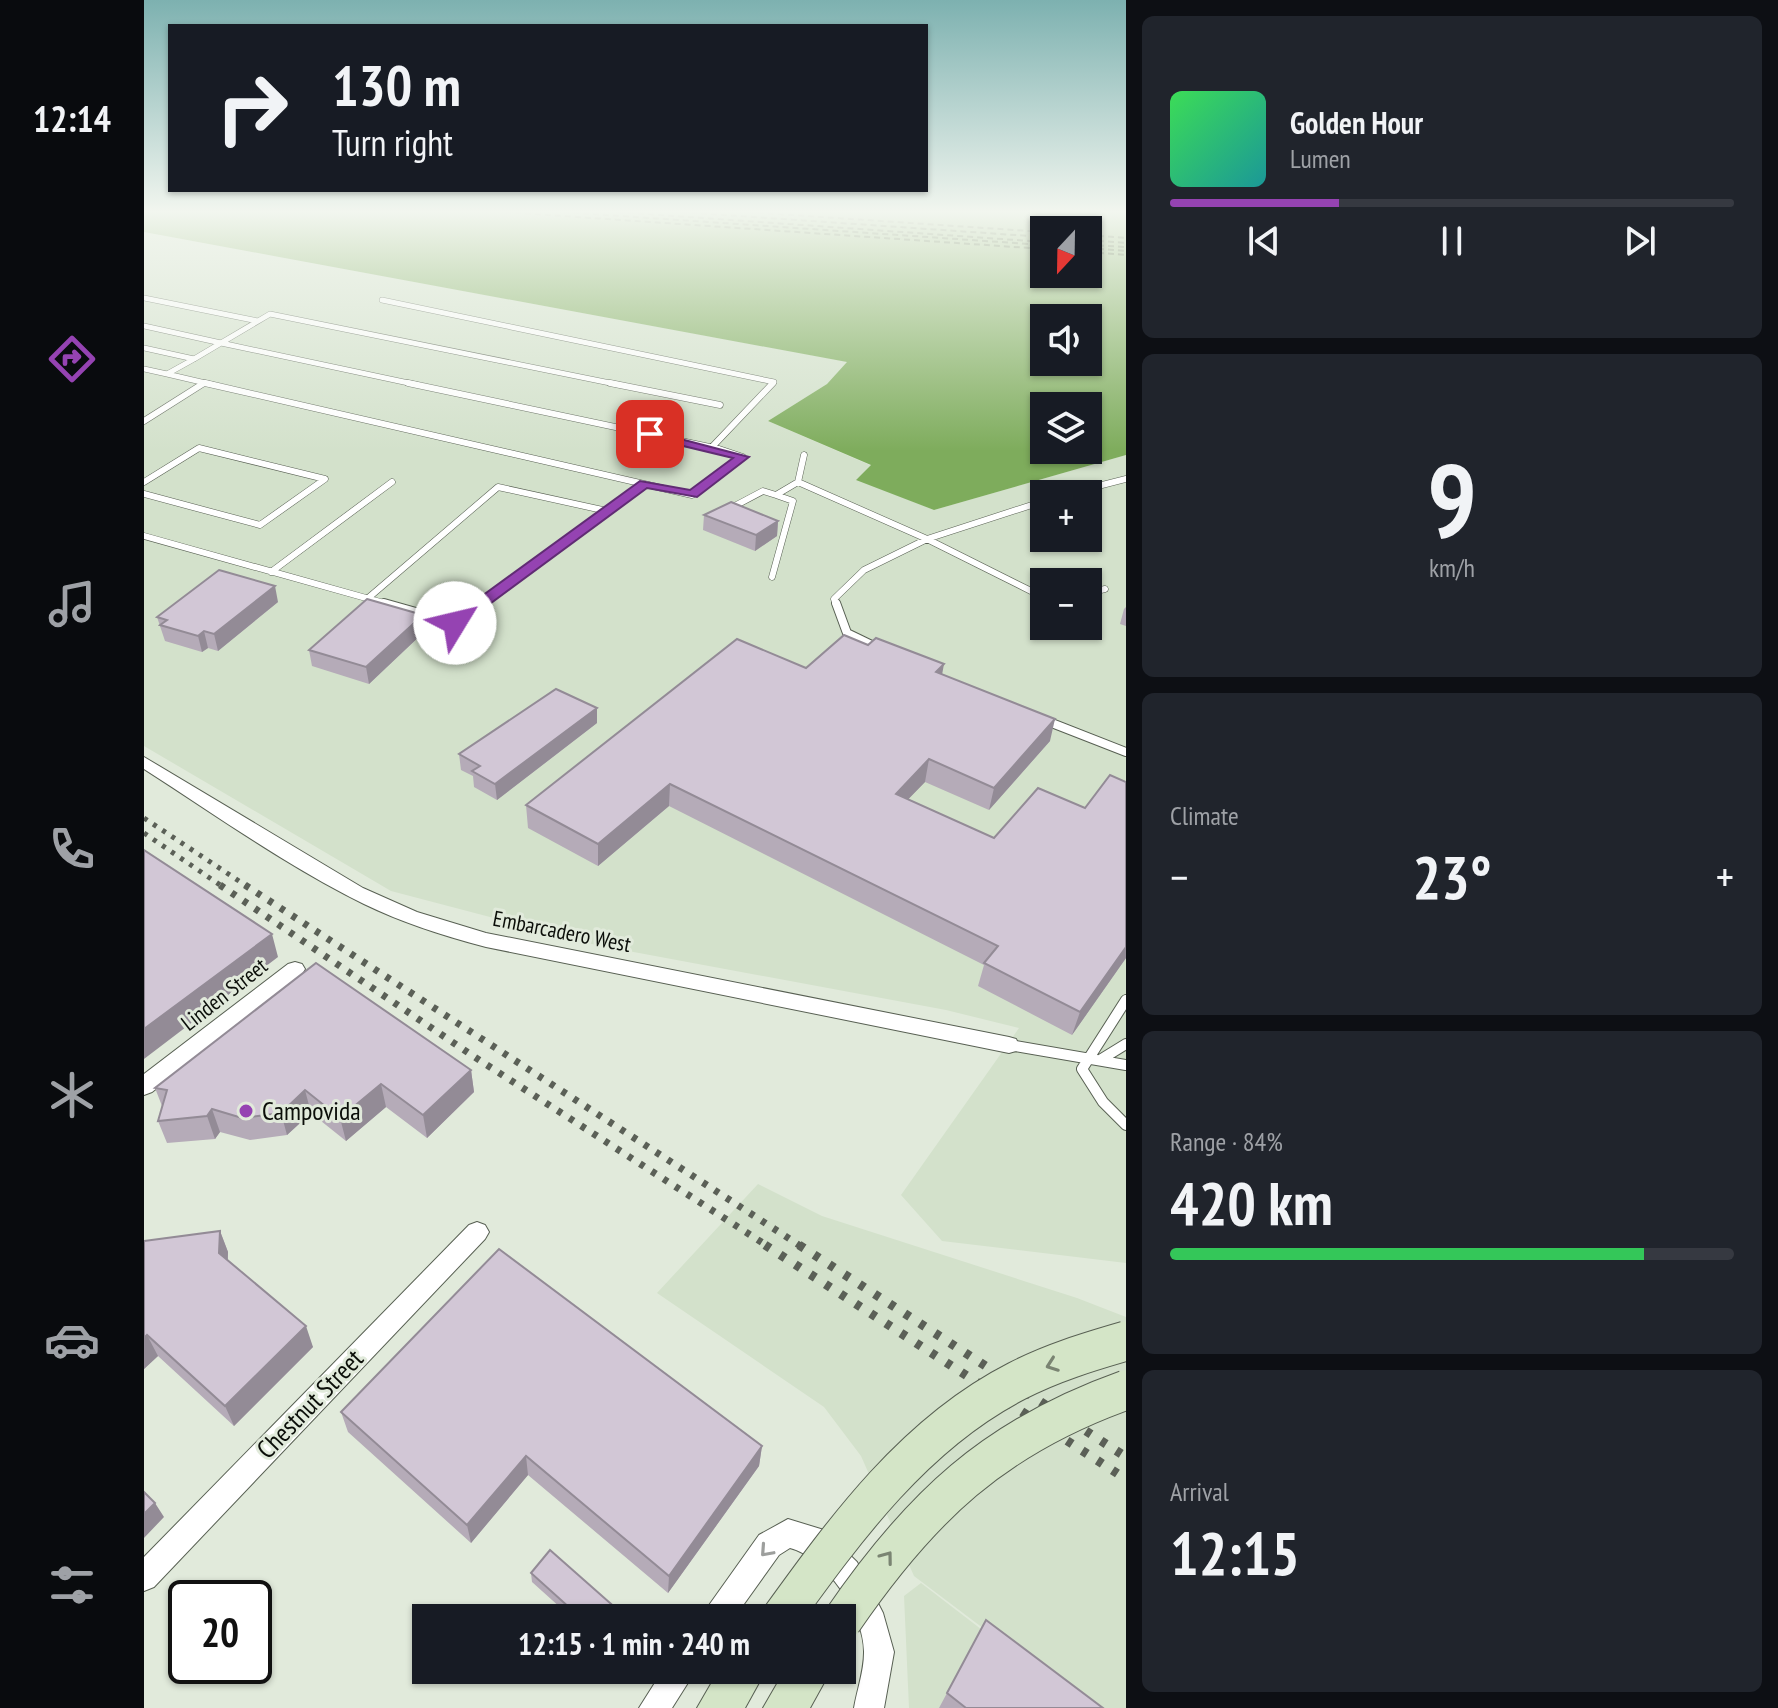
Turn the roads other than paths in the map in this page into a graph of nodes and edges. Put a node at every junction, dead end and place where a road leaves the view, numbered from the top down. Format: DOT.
graph roads {
  1 [pos="144,298"];
  2 [pos="382,300"];
  3 [pos="258,321"];
  4 [pos="144,326"];
  5 [pos="221,343"];
  6 [pos="144,348"];
  7 [pos="194,359"];
  8 [pos="144,369"];
  9 [pos="167,374"];
  10 [pos="204,383"];
  11 [pos="720,405"];
  12 [pos="144,421"];
  13 [pos="712,447"];
  14 [pos="804,455"];
  15 [pos="1126,479"];
  16 [pos="144,482"];
  17 [pos="392,482"];
  18 [pos="798,482"];
  19 [pos="644,484"];
  20 [pos="1102,485"];
  21 [pos="144,494"];
  22 [pos="776,495"];
  23 [pos="1030,506"];
  24 [pos="607,511"];
  25 [pos="716,516"];
  26 [pos="144,536"];
  27 [pos="927,539"];
  28 [pos="271,572"];
  29 [pos="772,577"];
  30 [pos="1105,589"];
  31 [pos="1030,590"];
  32 [pos="1102,590"];
  33 [pos="367,599"];
  34 [pos="885,651"];
  35 [pos="1037,717"];
  36 [pos="1126,752"];
  37 [pos="144,762"];
  38 [pos="295,969"];
  39 [pos="1126,1000"];
  40 [pos="1126,1044"];
  41 [pos="1009,1045"];
  42 [pos="1086,1059"];
  43 [pos="1100,1060"];
  44 [pos="1126,1065"];
  45 [pos="144,1086"];
  46 [pos="1126,1125"];
  47 [pos="477,1232"];
  48 [pos="1126,1341"];
  49 [pos="1126,1390"];
  50 [pos="144,1577"];
  51 [pos="727,1604"];
  52 [pos="791,1604"];
  53 [pos="854,1604"];
  54 [pos="671,1684"];
  55 [pos="801,1684"];
  56 [pos="654,1708"];
  57 [pos="785,1708"];
  58 [pos="869,1708"];
  1 -- 3 [label="lane"];
  2 -- 13 [label="lane"];
  3 -- 5 [label="lane"];
  3 -- 11 [label="lane"];
  4 -- 5 [label="lane"];
  5 -- 7 [label="lane"];
  5 -- 13 [label="lane"];
  6 -- 7 [label="lane"];
  7 -- 9 [label="lane"];
  8 -- 9 [label="lane"];
  9 -- 10 [label="lane"];
  10 -- 12 [label="lane"];
  10 -- 19 [label="lane"];
  13 -- 19 [label="lane"];
  14 -- 18 [label="lane"];
  15 -- 20 [label="lane"];
  16 -- 21 [label="lane"];
  17 -- 28 [label="lane"];
  18 -- 22 [label="lane"];
  18 -- 27 [label="lane"];
  19 -- 24 [label="lane"];
  22 -- 25 [label="lane"];
  22 -- 29 [label="lane"];
  23 -- 27 [label="lane"];
  24 -- 33 [label="lane"];
  24 -- 33 [label="lane"];
  26 -- 28 [label="lane"];
  27 -- 31 [label="lane"];
  27 -- 34 [label="lane"];
  28 -- 33 [label="lane"];
  30 -- 32 [label="lane"];
  35 -- 36 [label="lane"];
  37 -- 41 [label="street, Embarcadero West"];
  38 -- 45 [label="street, Linden Street"];
  39 -- 42 [label="lane"];
  40 -- 43 [label="lane"];
  41 -- 42 [label="lane"];
  42 -- 43 [label="lane"];
  42 -- 46 [label="lane"];
  43 -- 44 [label="lane"];
  47 -- 50 [label="street, Chestnut Street"];
  48 -- 52 [label="main road, one-way, bridge"];
  53 -- 49 [label="main road, one-way, bridge"];
  58 -- 51 [label="street, one-way"];
  54 -- 56 [label="street"];
  55 -- 57 [label="main road"];
}
